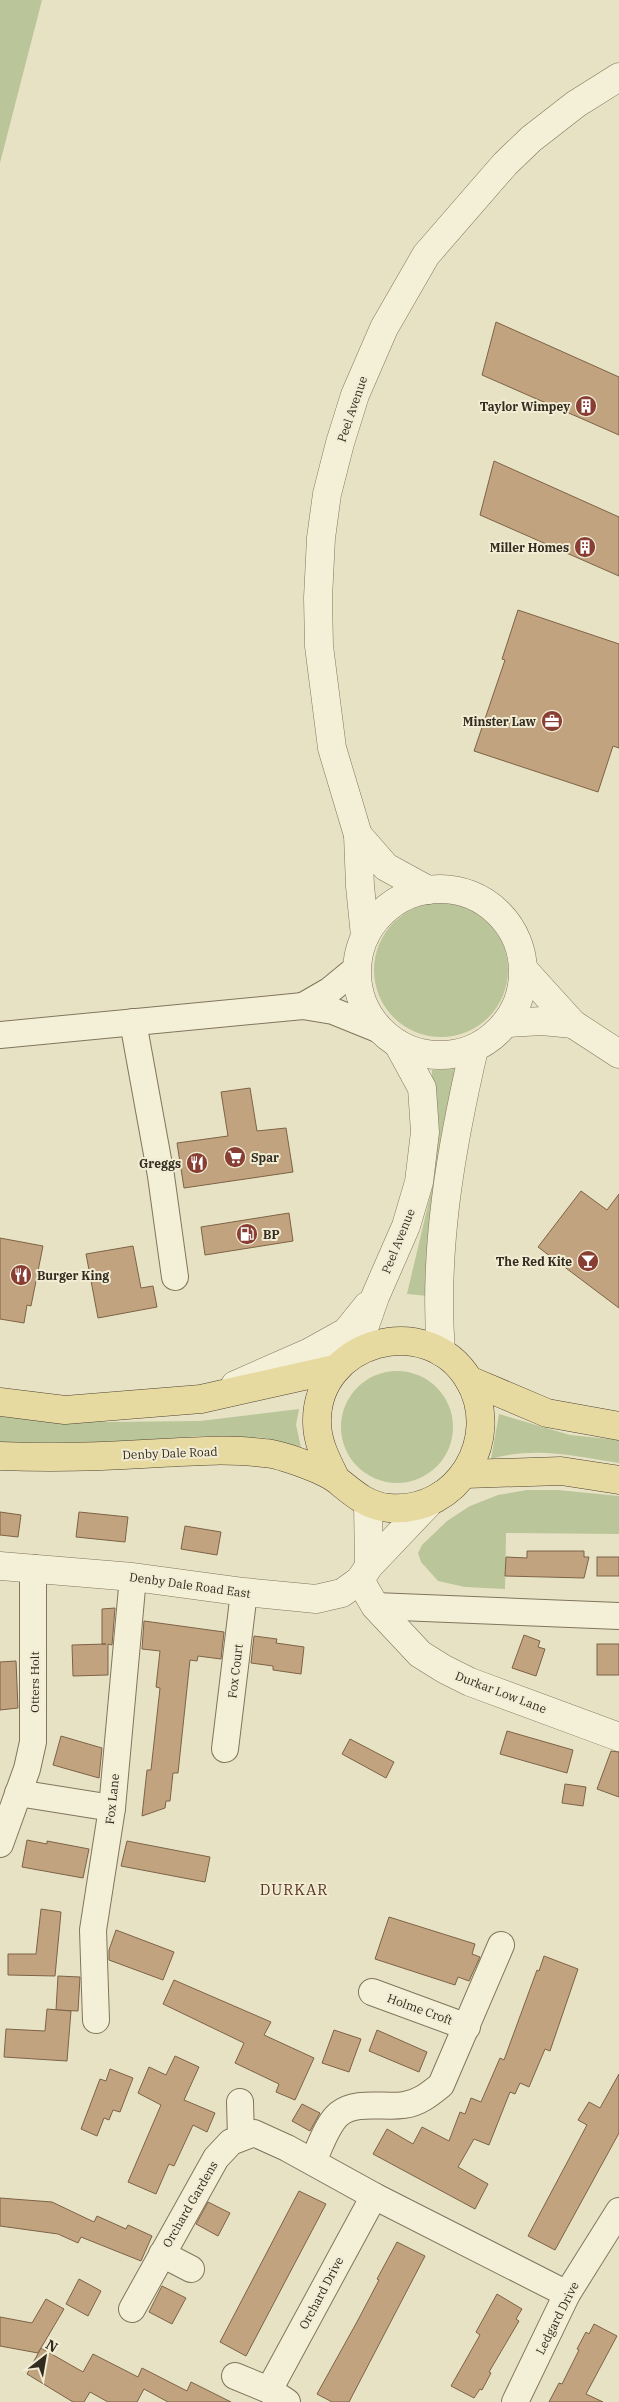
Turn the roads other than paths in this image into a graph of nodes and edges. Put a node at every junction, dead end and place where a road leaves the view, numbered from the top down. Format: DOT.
graph roads {
  1 [pos="619,77"];
  2 [pos="358,835"];
  3 [pos="428,890"];
  4 [pos="365,936"];
  5 [pos="357,968"];
  6 [pos="524,970"];
  7 [pos="303,1006"];
  8 [pos="133,1022"];
  9 [pos="507,1023"];
  10 [pos="573,1024"];
  11 [pos="0,1035"];
  12 [pos="389,1037"];
  13 [pos="474,1049"];
  14 [pos="619,1054"];
  15 [pos="175,1277"];
  16 [pos="375,1297"];
  17 [pos="356,1351"];
  18 [pos="441,1352"];
  19 [pos="335,1370"];
  20 [pos="469,1380"];
  21 [pos="201,1399"];
  22 [pos="0,1402"];
  23 [pos="619,1426"];
  24 [pos="0,1456"];
  25 [pos="466,1474"];
  26 [pos="336,1479"];
  27 [pos="619,1480"];
  28 [pos="368,1503"];
  29 [pos="428,1504"];
  30 [pos="0,1566"];
  31 [pos="34,1568"];
  32 [pos="364,1573"];
  33 [pos="133,1577"];
  34 [pos="244,1592"];
  35 [pos="375,1606"];
  36 [pos="619,1616"];
  37 [pos="619,1737"];
  38 [pos="225,1749"];
  39 [pos="18,1793"];
  40 [pos="112,1808"];
  41 [pos="0,1844"];
  42 [pos="501,1945"];
  43 [pos="372,1992"];
  44 [pos="96,2020"];
  45 [pos="467,2027"];
  46 [pos="240,2102"];
  47 [pos="241,2137"];
  48 [pos="313,2161"];
  49 [pos="374,2196"];
  50 [pos="616,2224"];
  51 [pos="162,2254"];
  52 [pos="191,2269"];
  53 [pos="567,2294"];
  54 [pos="132,2309"];
  55 [pos="235,2376"];
  56 [pos="278,2396"];
  57 [pos="515,2402"];
  1 -- 2 [label="street, Peel Avenue"];
  2 -- 3 [label="street, Peel Avenue"];
  2 -- 4 [label="street, Peel Avenue"];
  3 -- 4 [label="street"];
  3 -- 6 [label="street"];
  4 -- 5 [label="street"];
  5 -- 7 [label="street"];
  5 -- 12 [label="street"];
  6 -- 9 [label="street"];
  6 -- 10 [label="street"];
  7 -- 8 [label="street"];
  7 -- 12 [label="street"];
  8 -- 11 [label="street"];
  8 -- 15 [label="street"];
  9 -- 10 [label="street"];
  9 -- 13 [label="street"];
  10 -- 14 [label="street"];
  12 -- 13 [label="street"];
  12 -- 16 [label="street, Peel Avenue"];
  13 -- 18 [label="street"];
  16 -- 17 [label="street, Peel Avenue"];
  16 -- 21 [label="street"];
  17 -- 18 [label="main road, Denby Dale Road"];
  17 -- 19 [label="main road, Denby Dale Road"];
  18 -- 20 [label="main road, Denby Dale Road"];
  19 -- 21 [label="main road, Denby Dale Road"];
  19 -- 26 [label="main road, Denby Dale Road"];
  20 -- 23 [label="main road, Denby Dale Road"];
  20 -- 25 [label="main road, Denby Dale Road"];
  21 -- 22 [label="main road, Denby Dale Road"];
  24 -- 26 [label="main road, Denby Dale Road"];
  25 -- 27 [label="main road"];
  25 -- 29 [label="main road, Denby Dale Road"];
  26 -- 28 [label="main road, Denby Dale Road"];
  28 -- 29 [label="main road, Denby Dale Road"];
  28 -- 32 [label="street"];
  29 -- 32 [label="street, Denby Dale Road East"];
  30 -- 31 [label="street, Denby Dale Road East"];
  31 -- 33 [label="street, Denby Dale Road East"];
  31 -- 39 [label="street, Otters Holt"];
  32 -- 34 [label="street, Denby Dale Road East"];
  32 -- 35 [label="street, Durkar Low Lane"];
  33 -- 34 [label="street, Denby Dale Road East"];
  33 -- 40 [label="street, Fox Lane"];
  34 -- 38 [label="street, Fox Court"];
  35 -- 36 [label="street"];
  35 -- 37 [label="street, Durkar Low Lane"];
  39 -- 40 [label="street"];
  39 -- 41 [label="street, Otters Holt"];
  40 -- 44 [label="street, Fox Lane"];
  42 -- 45 [label="street, Holme Croft"];
  43 -- 45 [label="street, Holme Croft"];
  45 -- 48 [label="street, Holme Croft"];
  46 -- 47 [label="street"];
  47 -- 48 [label="street"];
  47 -- 51 [label="street, Orchard Gardens"];
  48 -- 49 [label="street"];
  49 -- 53 [label="street"];
  49 -- 56 [label="street, Orchard Drive"];
  50 -- 53 [label="street, Ledgard Drive"];
  51 -- 52 [label="street, Orchard Gardens"];
  51 -- 54 [label="street, Orchard Gardens"];
  53 -- 57 [label="street, Ledgard Drive"];
  55 -- 56 [label="street, Orchard Drive"];
}
